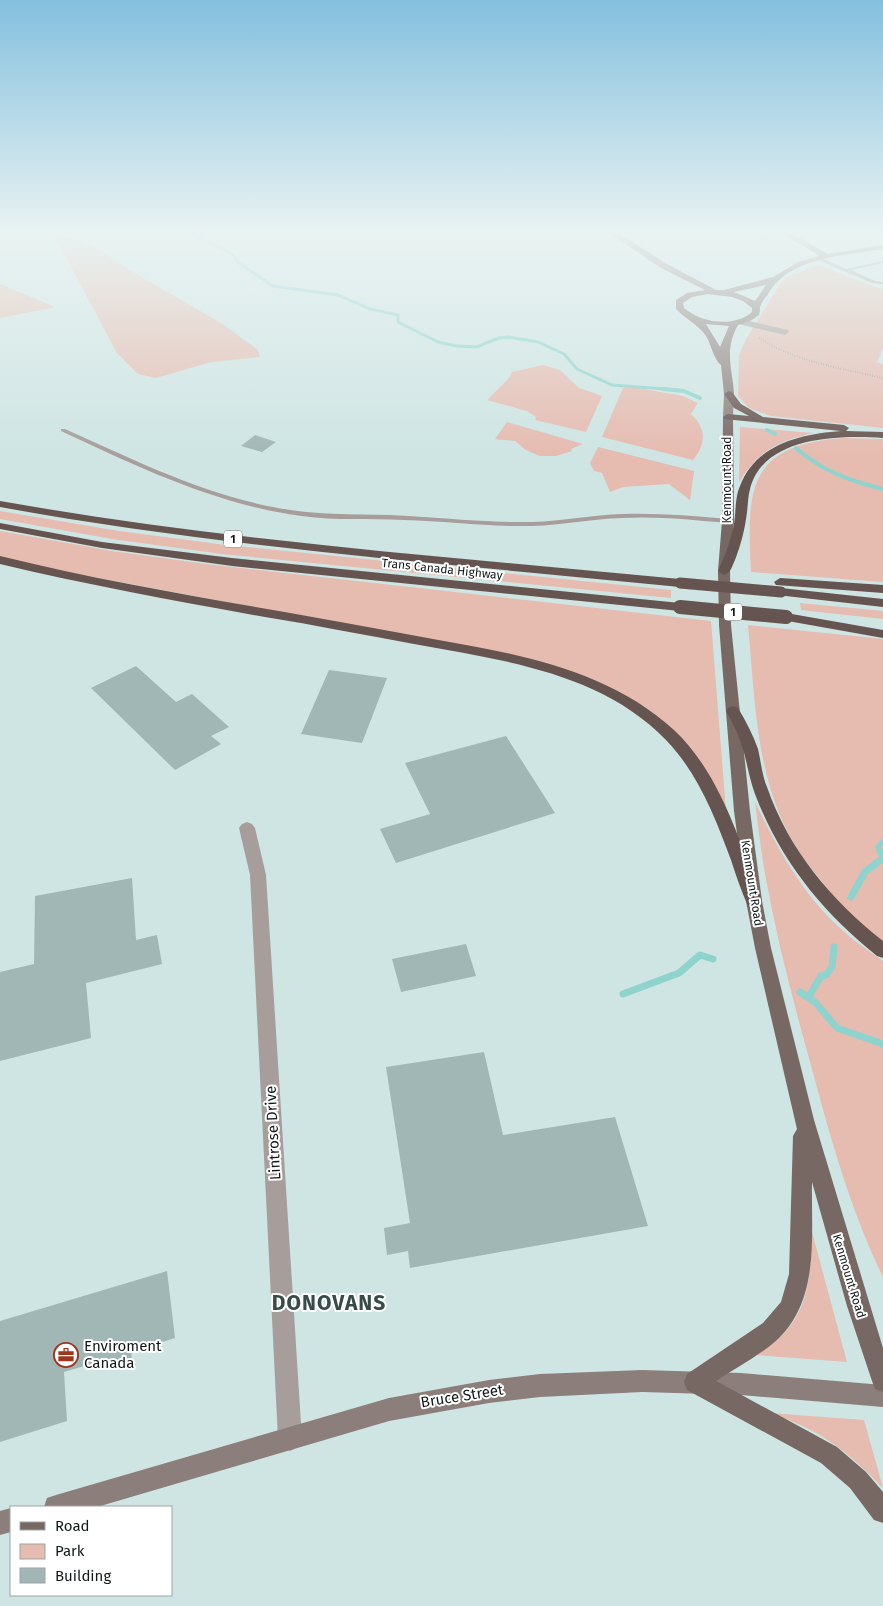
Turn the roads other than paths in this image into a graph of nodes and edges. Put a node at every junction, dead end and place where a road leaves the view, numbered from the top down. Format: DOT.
graph roads {
  1 [pos="678,306"];
  2 [pos="752,306"];
  3 [pos="758,306"];
  4 [pos="756,310"];
  5 [pos="694,319"];
  6 [pos="738,322"];
  7 [pos="725,370"];
  8 [pos="729,394"];
  9 [pos="728,419"];
  10 [pos="776,422"];
  11 [pos="63,430"];
  12 [pos="882,434"];
  13 [pos="0,504"];
  14 [pos="728,521"];
  15 [pos="0,526"];
  16 [pos="0,560"];
  17 [pos="724,571"];
  18 [pos="781,587"];
  19 [pos="883,589"];
  20 [pos="883,603"];
  21 [pos="786,617"];
  22 [pos="883,628"];
  23 [pos="883,634"];
  24 [pos="733,711"];
  25 [pos="246,828"];
  26 [pos="754,901"];
  27 [pos="883,951"];
  28 [pos="804,1120"];
  29 [pos="883,1381"];
  30 [pos="695,1382"];
  31 [pos="883,1396"];
  32 [pos="290,1439"];
  33 [pos="59,1506"];
  34 [pos="883,1511"];
  1 -- 5 [label="main road, Kenmount Road"];
  2 -- 4 [label="main road"];
  3 -- 4 [label="main road"];
  4 -- 6 [label="main road"];
  4 -- 6 [label="street"];
  5 -- 6 [label="main road"];
  5 -- 7 [label="main road, Kenmount Road"];
  6 -- 7 [label="main road, Kenmount Road"];
  7 -- 8 [label="main road, Kenmount Road"];
  8 -- 9 [label="main road, Kenmount Road"];
  8 -- 10 [label="highway"];
  9 -- 10 [label="highway"];
  9 -- 12 [label="highway"];
  9 -- 14 [label="main road, Kenmount Road"];
  10 -- 12 [label="highway"];
  11 -- 14 [label="lane"];
  12 -- 17 [label="highway"];
  13 -- 18 [label="highway, Trans Canada Highway / 1, bridge"];
  14 -- 17 [label="main road, Kenmount Road"];
  15 -- 21 [label="highway, Trans Canada Highway / 1, bridge"];
  16 -- 26 [label="highway"];
  17 -- 24 [label="main road, Kenmount Road"];
  18 -- 19 [label="highway"];
  18 -- 20 [label="highway, Trans Canada Highway / 1"];
  21 -- 22 [label="highway, Trans Canada Highway / 1"];
  21 -- 23 [label="highway"];
  24 -- 26 [label="main road, Kenmount Road"];
  24 -- 27 [label="highway"];
  25 -- 32 [label="street, Lintrose Drive"];
  26 -- 28 [label="main road, Kenmount Road"];
  28 -- 29 [label="main road, Kenmount Road"];
  28 -- 30 [label="main road"];
  30 -- 31 [label="main road, Bruce Street"];
  30 -- 32 [label="main road, Bruce Street"];
  30 -- 34 [label="main road"];
  32 -- 33 [label="main road, Bruce Street"];
}
